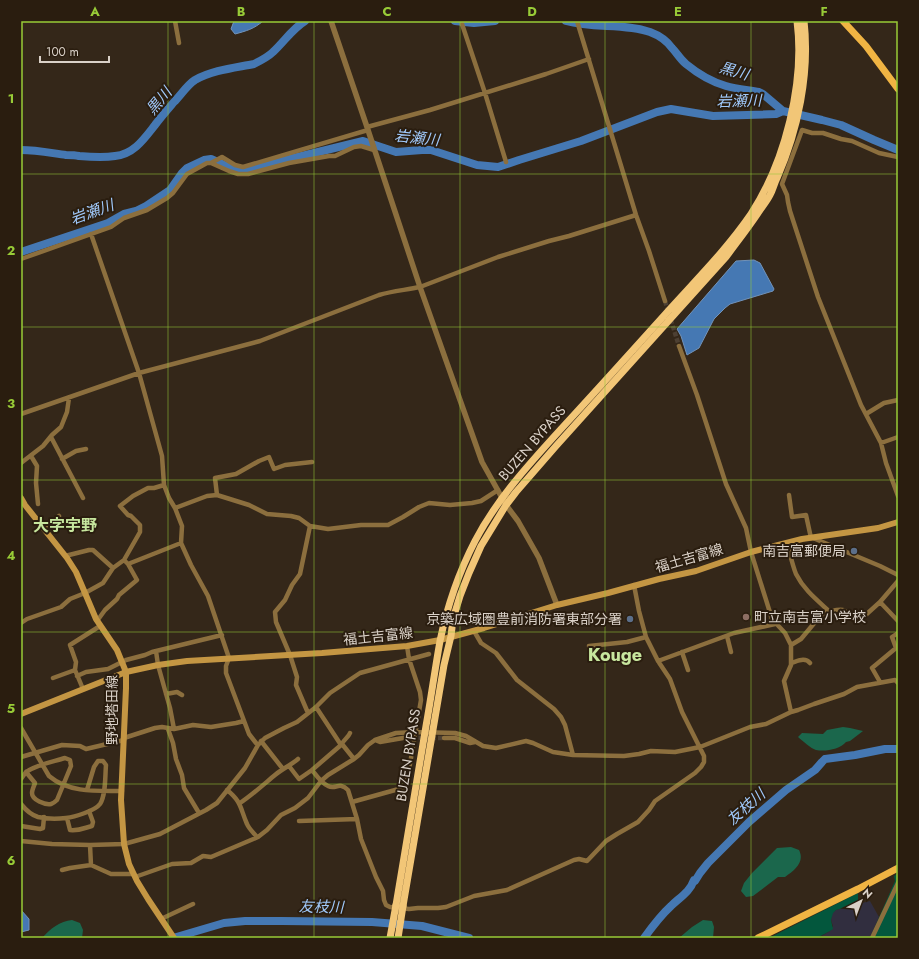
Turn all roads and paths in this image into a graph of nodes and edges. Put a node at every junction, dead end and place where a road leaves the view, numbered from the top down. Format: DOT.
graph roads {
  1 [pos="175,21"];
  2 [pos="331,21"];
  3 [pos="577,21"];
  4 [pos="797,21"];
  5 [pos="804,21"];
  6 [pos="843,21"];
  7 [pos="462,24"];
  8 [pos="179,43"];
  9 [pos="589,59"];
  10 [pos="898,90"];
  11 [pos="485,93"];
  12 [pos="798,101"];
  13 [pos="368,128"];
  14 [pos="374,148"];
  15 [pos="898,157"];
  16 [pos="212,162"];
  17 [pos="506,162"];
  18 [pos="767,193"];
  19 [pos="636,215"];
  20 [pos="91,234"];
  21 [pos="21,259"];
  22 [pos="420,288"];
  23 [pos="665,301"];
  24 [pos="679,346"];
  25 [pos="139,373"];
  26 [pos="69,398"];
  27 [pos="898,400"];
  28 [pos="21,414"];
  29 [pos="866,414"];
  30 [pos="51,437"];
  31 [pos="898,437"];
  32 [pos="881,443"];
  33 [pos="86,449"];
  34 [pos="31,456"];
  35 [pos="62,459"];
  36 [pos="312,462"];
  37 [pos="21,463"];
  38 [pos="164,486"];
  39 [pos="498,490"];
  40 [pos="789,495"];
  41 [pos="217,496"];
  42 [pos="898,496"];
  43 [pos="502,497"];
  44 [pos="21,498"];
  45 [pos="83,498"];
  46 [pos="38,504"];
  47 [pos="506,505"];
  48 [pos="175,508"];
  49 [pos="898,522"];
  50 [pos="64,526"];
  51 [pos="310,526"];
  52 [pos="44,528"];
  53 [pos="812,538"];
  54 [pos="181,542"];
  55 [pos="787,543"];
  56 [pos="751,552"];
  57 [pos="66,556"];
  58 [pos="124,560"];
  59 [pos="128,564"];
  60 [pos="113,568"];
  61 [pos="898,575"];
  62 [pos="898,581"];
  63 [pos="634,585"];
  64 [pos="86,593"];
  65 [pos="880,602"];
  66 [pos="557,605"];
  67 [pos="830,612"];
  68 [pos="898,621"];
  69 [pos="21,623"];
  70 [pos="99,623"];
  71 [pos="775,624"];
  72 [pos="474,631"];
  73 [pos="898,633"];
  74 [pos="222,635"];
  75 [pos="451,636"];
  76 [pos="646,636"];
  77 [pos="727,636"];
  78 [pos="440,640"];
  79 [pos="791,645"];
  80 [pos="407,646"];
  81 [pos="589,646"];
  82 [pos="156,651"];
  83 [pos="682,652"];
  84 [pos="731,652"];
  85 [pos="429,654"];
  86 [pos="290,655"];
  87 [pos="229,658"];
  88 [pos="409,659"];
  89 [pos="658,661"];
  90 [pos="122,662"];
  91 [pos="791,663"];
  92 [pos="810,663"];
  93 [pos="158,665"];
  94 [pos="75,670"];
  95 [pos="688,670"];
  96 [pos="126,672"];
  97 [pos="77,676"];
  98 [pos="53,678"];
  99 [pos="880,682"];
  100 [pos="897,682"];
  101 [pos="82,689"];
  102 [pos="166,694"];
  103 [pos="182,695"];
  104 [pos="316,706"];
  105 [pos="791,712"];
  106 [pos="308,713"];
  107 [pos="21,714"];
  108 [pos="244,721"];
  109 [pos="168,729"];
  110 [pos="174,730"];
  111 [pos="22,732"];
  112 [pos="416,732"];
  113 [pos="425,732"];
  114 [pos="433,732"];
  115 [pos="350,734"];
  116 [pos="412,738"];
  117 [pos="444,738"];
  118 [pos="124,739"];
  119 [pos="375,740"];
  120 [pos="259,742"];
  121 [pos="475,742"];
  122 [pos="341,744"];
  123 [pos="700,747"];
  124 [pos="36,752"];
  125 [pos="573,754"];
  126 [pos="21,757"];
  127 [pos="298,759"];
  128 [pos="354,759"];
  129 [pos="42,764"];
  130 [pos="289,766"];
  131 [pos="283,769"];
  132 [pos="312,770"];
  133 [pos="26,772"];
  134 [pos="21,779"];
  135 [pos="321,781"];
  136 [pos="63,785"];
  137 [pos="87,790"];
  138 [pos="227,790"];
  139 [pos="104,791"];
  140 [pos="122,792"];
  141 [pos="352,802"];
  142 [pos="240,803"];
  143 [pos="21,805"];
  144 [pos="89,811"];
  145 [pos="199,813"];
  146 [pos="44,818"];
  147 [pos="68,818"];
  148 [pos="357,819"];
  149 [pos="299,821"];
  150 [pos="21,826"];
  151 [pos="257,837"];
  152 [pos="21,841"];
  153 [pos="124,844"];
  154 [pos="90,845"];
  155 [pos="91,865"];
  156 [pos="898,868"];
  157 [pos="62,870"];
  158 [pos="134,875"];
  159 [pos="898,883"];
  160 [pos="194,904"];
  161 [pos="400,906"];
  162 [pos="161,919"];
  163 [pos="174,938"];
  164 [pos="390,938"];
  165 [pos="398,938"];
  166 [pos="758,938"];
  167 [pos="872,938"];
  1 -- 8 [label="street"];
  2 -- 13 [label="street"];
  3 -- 9 [label="street"];
  4 -- 12 [label="highway, BUZEN BYPASS"];
  5 -- 12 [label="highway, BUZEN BYPASS"];
  6 -- 10 [label="main road"];
  7 -- 11 [label="street"];
  9 -- 11 [label="street"];
  9 -- 19 [label="street"];
  11 -- 13 [label="street"];
  11 -- 17 [label="street"];
  12 -- 18 [label="highway, BUZEN BYPASS"];
  13 -- 14 [label="street"];
  13 -- 16 [label="street"];
  14 -- 16 [label="street"];
  14 -- 22 [label="street"];
  15 -- 29 [label="street"];
  16 -- 20 [label="street"];
  18 -- 43 [label="highway, BUZEN BYPASS"];
  18 -- 47 [label="highway, BUZEN BYPASS"];
  19 -- 22 [label="street"];
  19 -- 23 [label="street"];
  20 -- 21 [label="street"];
  20 -- 25 [label="street"];
  22 -- 25 [label="street"];
  22 -- 39 [label="street"];
  24 -- 56 [label="street"];
  25 -- 26 [label="street"];
  25 -- 38 [label="street"];
  26 -- 28 [label="street"];
  26 -- 30 [label="street"];
  27 -- 29 [label="street"];
  29 -- 32 [label="street"];
  30 -- 34 [label="street"];
  30 -- 35 [label="street"];
  31 -- 32 [label="street"];
  32 -- 42 [label="street"];
  33 -- 35 [label="street"];
  34 -- 37 [label="street"];
  34 -- 46 [label="street"];
  35 -- 45 [label="street"];
  36 -- 41 [label="street"];
  38 -- 48 [label="street"];
  38 -- 58 [label="street"];
  39 -- 43 [label="street"];
  39 -- 51 [label="street"];
  40 -- 53 [label="street"];
  41 -- 48 [label="street"];
  41 -- 51 [label="street"];
  43 -- 47 [label="street"];
  43 -- 78 [label="highway, BUZEN BYPASS"];
  44 -- 52 [label="main road, 野地塔田線"];
  47 -- 66 [label="street"];
  47 -- 75 [label="highway, BUZEN BYPASS"];
  48 -- 54 [label="street"];
  49 -- 53 [label="main road, 福土吉富線"];
  50 -- 52 [label="street"];
  51 -- 86 [label="street"];
  52 -- 57 [label="main road, 野地塔田線"];
  53 -- 55 [label="main road, 福土吉富線"];
  53 -- 61 [label="street"];
  54 -- 59 [label="street"];
  54 -- 74 [label="street"];
  55 -- 56 [label="main road, 福土吉富線"];
  55 -- 67 [label="street"];
  56 -- 63 [label="main road, 福土吉富線"];
  56 -- 71 [label="street"];
  57 -- 60 [label="street"];
  57 -- 64 [label="main road, 野地塔田線"];
  58 -- 59 [label="street"];
  58 -- 60 [label="street"];
  59 -- 70 [label="street"];
  60 -- 64 [label="street"];
  62 -- 65 [label="street"];
  63 -- 66 [label="main road, 福土吉富線"];
  63 -- 76 [label="street"];
  64 -- 69 [label="street"];
  64 -- 70 [label="main road, 野地塔田線"];
  65 -- 67 [label="street"];
  65 -- 68 [label="street"];
  66 -- 72 [label="main road, 福土吉富線"];
  67 -- 79 [label="street"];
  70 -- 90 [label="main road, 野地塔田線"];
  70 -- 94 [label="street"];
  71 -- 77 [label="street"];
  71 -- 79 [label="street"];
  72 -- 75 [label="main road, 福土吉富線"];
  72 -- 125 [label="street"];
  73 -- 99 [label="street"];
  74 -- 82 [label="street"];
  74 -- 87 [label="street"];
  75 -- 78 [label="main road, 福土吉富線"];
  75 -- 114 [label="highway, BUZEN BYPASS"];
  76 -- 81 [label="street"];
  76 -- 89 [label="street"];
  77 -- 83 [label="street"];
  77 -- 84 [label="street"];
  78 -- 80 [label="main road, 福土吉富線"];
  78 -- 113 [label="highway, BUZEN BYPASS"];
  79 -- 91 [label="street"];
  80 -- 86 [label="main road, 福土吉富線"];
  80 -- 88 [label="street"];
  82 -- 90 [label="street"];
  82 -- 93 [label="street"];
  83 -- 89 [label="street"];
  83 -- 95 [label="street"];
  85 -- 88 [label="street"];
  86 -- 87 [label="main road, 福土吉富線"];
  86 -- 106 [label="street"];
  87 -- 93 [label="main road, 福土吉富線"];
  87 -- 108 [label="street"];
  88 -- 104 [label="street"];
  88 -- 112 [label="street"];
  89 -- 123 [label="street"];
  90 -- 96 [label="main road, 野地塔田線"];
  90 -- 97 [label="street"];
  91 -- 92 [label="street"];
  91 -- 105 [label="street"];
  93 -- 96 [label="main road, 福土吉富線"];
  93 -- 102 [label="street"];
  94 -- 97 [label="street"];
  94 -- 98 [label="street"];
  96 -- 101 [label="main road, 福土吉富線"];
  96 -- 118 [label="main road, 野地塔田線"];
  97 -- 101 [label="street"];
  99 -- 100 [label="street"];
  99 -- 105 [label="street"];
  101 -- 107 [label="main road, 福土吉富線"];
  102 -- 103 [label="street"];
  102 -- 110 [label="street"];
  104 -- 106 [label="street"];
  104 -- 122 [label="street"];
  105 -- 123 [label="street"];
  106 -- 120 [label="street"];
  108 -- 110 [label="street"];
  108 -- 120 [label="street"];
  109 -- 110 [label="street"];
  109 -- 118 [label="street"];
  109 -- 145 [label="street"];
  111 -- 124 [label="street"];
  112 -- 113 [label="street"];
  112 -- 119 [label="street"];
  112 -- 141 [label="street"];
  113 -- 114 [label="street"];
  113 -- 161 [label="highway, BUZEN BYPASS"];
  114 -- 121 [label="street"];
  114 -- 161 [label="highway, BUZEN BYPASS"];
  115 -- 122 [label="street"];
  116 -- 119 [label="street"];
  117 -- 121 [label="street"];
  118 -- 124 [label="street"];
  118 -- 140 [label="main road, 野地塔田線"];
  119 -- 128 [label="street"];
  120 -- 131 [label="street"];
  120 -- 138 [label="street"];
  121 -- 125 [label="street"];
  122 -- 128 [label="street"];
  122 -- 132 [label="street"];
  123 -- 125 [label="street"];
  123 -- 148 [label="street"];
  124 -- 126 [label="street"];
  124 -- 129 [label="street"];
  127 -- 130 [label="street"];
  128 -- 135 [label="street"];
  129 -- 133 [label="street"];
  129 -- 136 [label="street"];
  129 -- 136 [label="street"];
  130 -- 131 [label="street"];
  130 -- 132 [label="street"];
  131 -- 142 [label="street"];
  132 -- 135 [label="street"];
  133 -- 134 [label="street"];
  133 -- 136 [label="street"];
  135 -- 141 [label="street"];
  135 -- 151 [label="street"];
  136 -- 137 [label="street"];
  137 -- 139 [label="street"];
  137 -- 139 [label="street"];
  138 -- 142 [label="street"];
  138 -- 145 [label="street"];
  139 -- 140 [label="street"];
  139 -- 144 [label="street"];
  140 -- 153 [label="main road, 野地塔田線"];
  141 -- 148 [label="street"];
  142 -- 151 [label="street"];
  143 -- 146 [label="street"];
  144 -- 147 [label="street"];
  144 -- 147 [label="street"];
  145 -- 153 [label="street"];
  146 -- 147 [label="street"];
  146 -- 150 [label="street"];
  148 -- 149 [label="street"];
  151 -- 158 [label="street"];
  152 -- 154 [label="street"];
  153 -- 154 [label="street"];
  153 -- 158 [label="main road, 野地塔田線"];
  154 -- 155 [label="street"];
  155 -- 157 [label="street"];
  155 -- 158 [label="street"];
  156 -- 166 [label="main road"];
  158 -- 162 [label="main road, 野地塔田線"];
  159 -- 167 [label="street"];
  160 -- 162 [label="street"];
  161 -- 164 [label="highway, BUZEN BYPASS, bridge"];
  161 -- 165 [label="highway, BUZEN BYPASS, bridge"];
  162 -- 163 [label="main road, 野地塔田線"];
}
